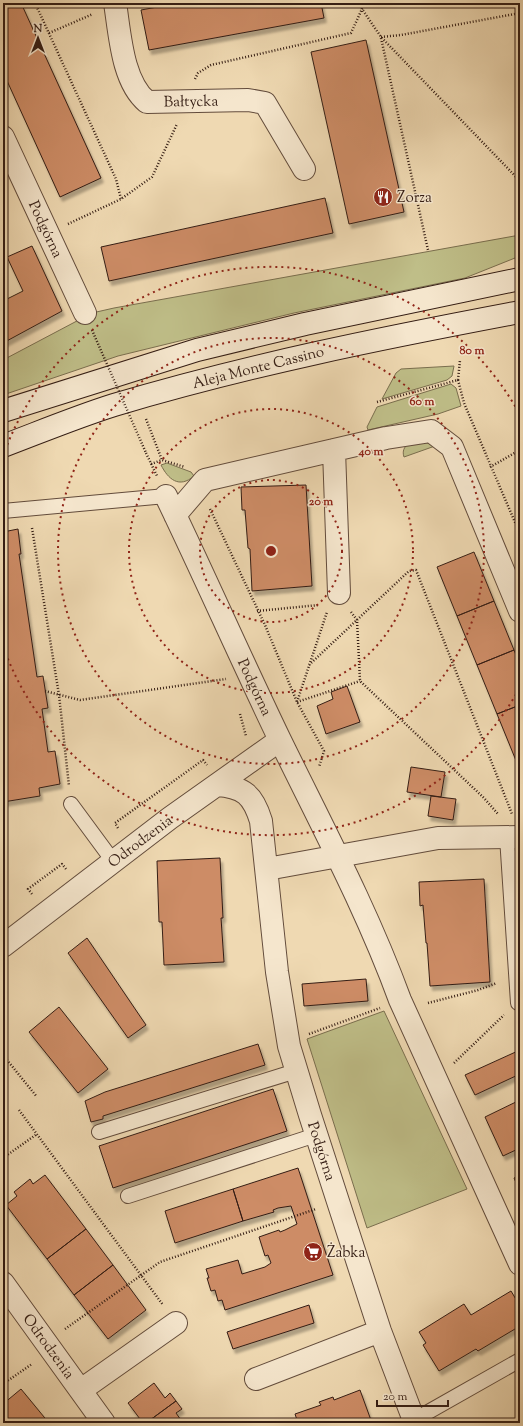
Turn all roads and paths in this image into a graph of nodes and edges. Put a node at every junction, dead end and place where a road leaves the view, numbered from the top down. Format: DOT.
graph roads {
  1 [pos="35,3"];
  2 [pos="358,3"];
  3 [pos="369,3"];
  4 [pos="115,4"];
  5 [pos="362,9"];
  6 [pos="520,13"];
  7 [pos="49,33"];
  8 [pos="381,37"];
  9 [pos="329,38"];
  10 [pos="4,143"];
  11 [pos="156,168"];
  12 [pos="304,169"];
  13 [pos="520,181"];
  14 [pos="121,199"];
  15 [pos="48,233"];
  16 [pos="428,250"];
  17 [pos="520,279"];
  18 [pos="520,312"];
  19 [pos="88,322"];
  20 [pos="460,360"];
  21 [pos="458,380"];
  22 [pos="377,402"];
  23 [pos="3,411"];
  24 [pos="145,416"];
  25 [pos="3,446"];
  26 [pos="334,450"];
  27 [pos="520,450"];
  28 [pos="149,459"];
  29 [pos="162,460"];
  30 [pos="151,464"];
  31 [pos="490,466"];
  32 [pos="205,480"];
  33 [pos="171,506"];
  34 [pos="29,509"];
  35 [pos="3,511"];
  36 [pos="520,534"];
  37 [pos="330,603"];
  38 [pos="257,611"];
  39 [pos="520,611"];
  40 [pos="357,620"];
  41 [pos="309,665"];
  42 [pos="230,678"];
  43 [pos="360,681"];
  44 [pos="45,691"];
  45 [pos="59,694"];
  46 [pos="297,702"];
  47 [pos="240,713"];
  48 [pos="280,740"];
  49 [pos="246,742"];
  50 [pos="318,771"];
  51 [pos="214,777"];
  52 [pos="71,804"];
  53 [pos="511,828"];
  54 [pos="108,855"];
  55 [pos="338,856"];
  56 [pos="267,869"];
  57 [pos="70,872"];
  58 [pos="34,898"];
  59 [pos="3,946"];
  60 [pos="516,976"];
  61 [pos="518,1003"];
  62 [pos="402,1005"];
  63 [pos="288,1042"];
  64 [pos="3,1055"];
  65 [pos="296,1070"];
  66 [pos="436,1080"];
  67 [pos="37,1097"];
  68 [pos="19,1110"];
  69 [pos="99,1132"];
  70 [pos="37,1134"];
  71 [pos="316,1135"];
  72 [pos="3,1158"];
  73 [pos="128,1196"];
  74 [pos="320,1208"];
  75 [pos="520,1264"];
  76 [pos="142,1275"];
  77 [pos="3,1283"];
  78 [pos="171,1316"];
  79 [pos="380,1331"];
  80 [pos="62,1332"];
  81 [pos="520,1360"];
  82 [pos="23,1370"];
  83 [pos="256,1379"];
  84 [pos="3,1384"];
  85 [pos="81,1390"];
  86 [pos="415,1421"];
  87 [pos="104,1423"];
  1 -- 7 [label="path"];
  2 -- 5 [label="path"];
  3 -- 5 [label="path"];
  4 -- 7 [label="path"];
  4 -- 12 [label="street, Bałtycka"];
  5 -- 8 [label="path"];
  5 -- 9 [label="path"];
  6 -- 8 [label="path"];
  7 -- 14 [label="path"];
  8 -- 13 [label="path"];
  8 -- 16 [label="path"];
  10 -- 15 [label="street, Podgórna"];
  11 -- 14 [label="path"];
  14 -- 15 [label="path"];
  15 -- 19 [label="street, Podgórna"];
  17 -- 23 [label="street, Aleja Monte Cassino"];
  18 -- 25 [label="street, Aleja Monte Cassino"];
  19 -- 28 [label="path, bridge"];
  20 -- 21 [label="path"];
  21 -- 22 [label="path"];
  21 -- 31 [label="path"];
  24 -- 29 [label="path"];
  26 -- 32 [label="street"];
  26 -- 37 [label="street"];
  26 -- 39 [label="street"];
  27 -- 31 [label="path"];
  29 -- 30 [label="path"];
  29 -- 32 [label="path"];
  31 -- 36 [label="path"];
  32 -- 33 [label="street"];
  32 -- 38 [label="path"];
  33 -- 34 [label="lane"];
  33 -- 48 [label="street, Podgórna"];
  34 -- 35 [label="lane"];
  34 -- 45 [label="path"];
  37 -- 38 [label="path"];
  37 -- 41 [label="path"];
  38 -- 46 [label="path"];
  40 -- 41 [label="path"];
  40 -- 43 [label="path"];
  40 -- 53 [label="path"];
  41 -- 46 [label="path"];
  42 -- 45 [label="path"];
  43 -- 46 [label="path"];
  43 -- 53 [label="path"];
  44 -- 45 [label="path"];
  45 -- 52 [label="path"];
  46 -- 50 [label="path"];
  47 -- 49 [label="path"];
  48 -- 51 [label="street, Odrodzenia"];
  48 -- 55 [label="street, Podgórna"];
  51 -- 54 [label="street, Odrodzenia"];
  51 -- 54 [label="path"];
  51 -- 56 [label="street, Podgórna"];
  52 -- 54 [label="lane"];
  53 -- 55 [label="street"];
  53 -- 60 [label="lane"];
  54 -- 59 [label="street, Odrodzenia"];
  55 -- 56 [label="street"];
  55 -- 62 [label="street, Podgórna"];
  56 -- 63 [label="street, Podgórna"];
  57 -- 58 [label="path"];
  60 -- 61 [label="lane"];
  60 -- 62 [label="path"];
  61 -- 66 [label="path"];
  62 -- 63 [label="path"];
  62 -- 66 [label="street, Podgórna"];
  63 -- 65 [label="street, Podgórna"];
  64 -- 67 [label="path"];
  65 -- 69 [label="lane"];
  65 -- 71 [label="street, Podgórna"];
  66 -- 75 [label="street, Podgórna"];
  68 -- 70 [label="path"];
  70 -- 72 [label="path"];
  70 -- 76 [label="path"];
  71 -- 73 [label="lane"];
  71 -- 79 [label="street, Podgórna"];
  74 -- 76 [label="path"];
  76 -- 78 [label="path"];
  76 -- 80 [label="path"];
  77 -- 85 [label="street, Odrodzenia"];
  78 -- 85 [label="street, Odrodzenia"];
  79 -- 83 [label="street"];
  79 -- 86 [label="street, Podgórna"];
  81 -- 86 [label="lane"];
  82 -- 84 [label="path"];
  85 -- 87 [label="street, Odrodzenia"];
}
